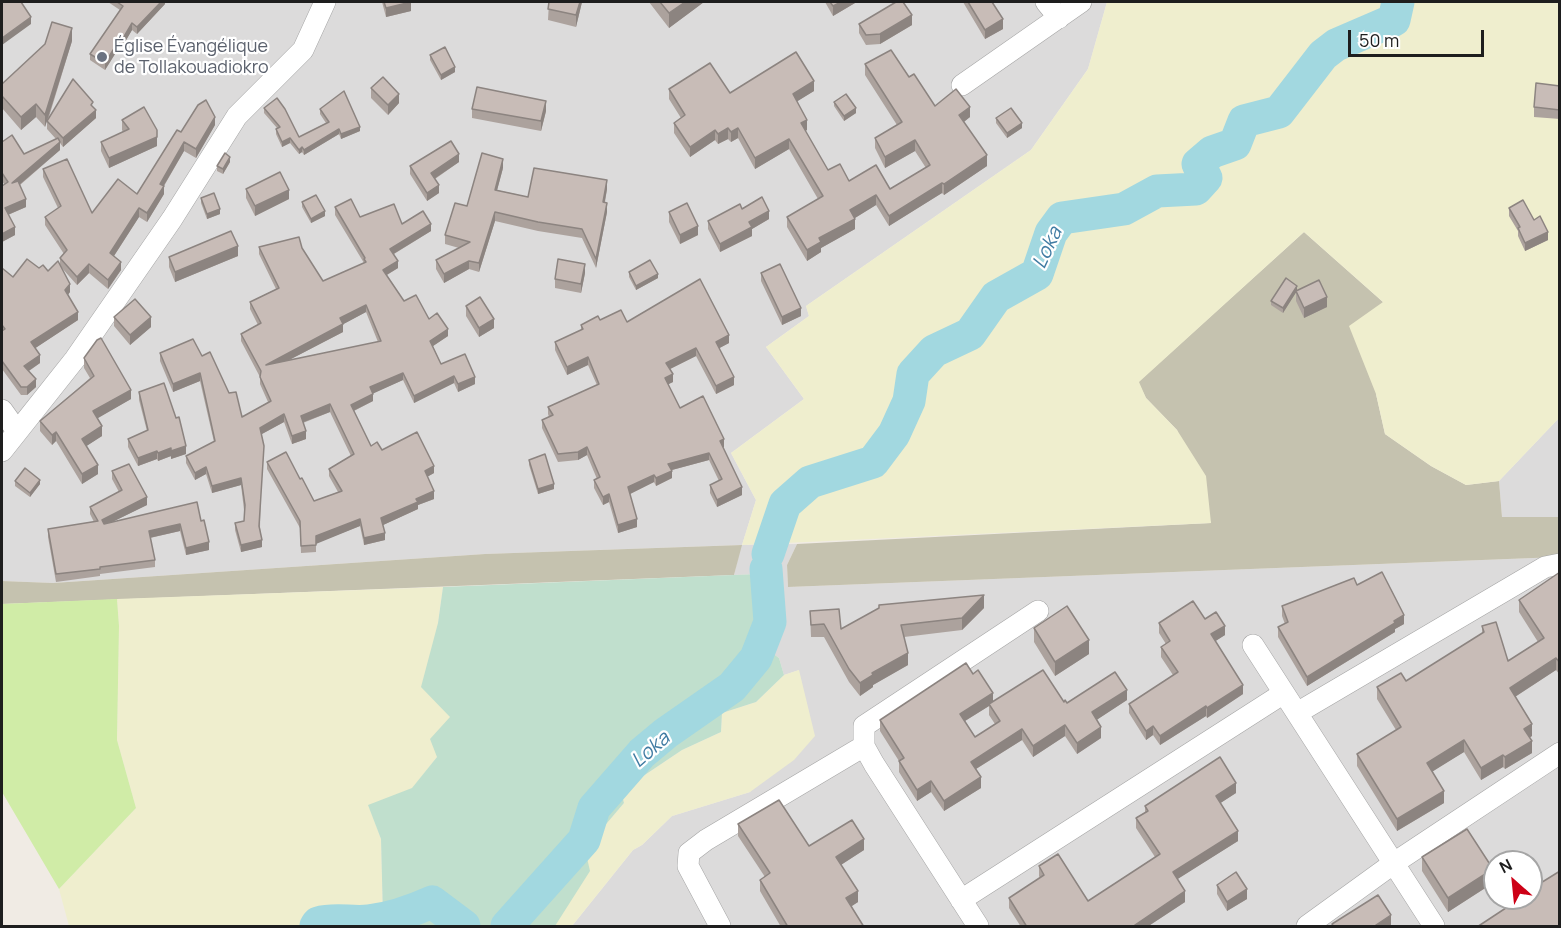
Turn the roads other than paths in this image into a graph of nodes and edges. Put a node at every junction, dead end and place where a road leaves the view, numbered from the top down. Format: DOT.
graph roads {
  1 [pos="325,2"];
  2 [pos="1081,2"];
  3 [pos="1052,10"];
  4 [pos="962,85"];
  5 [pos="2,410"];
  6 [pos="17,431"];
  7 [pos="2,451"];
  8 [pos="1560,564"];
  9 [pos="1038,611"];
  10 [pos="1253,645"];
  11 [pos="1284,693"];
  12 [pos="1297,713"];
  13 [pos="864,746"];
  14 [pos="1560,753"];
  15 [pos="1394,863"];
  16 [pos="961,900"];
  17 [pos="720,927"];
  18 [pos="978,927"];
  19 [pos="1307,927"];
  20 [pos="1434,927"];
  1 -- 6 [label="street"];
  2 -- 3 [label="street"];
  3 -- 4 [label="street"];
  5 -- 6 [label="street"];
  6 -- 7 [label="street"];
  8 -- 12 [label="street"];
  9 -- 13 [label="street"];
  10 -- 11 [label="street"];
  11 -- 12 [label="street"];
  11 -- 16 [label="street"];
  12 -- 15 [label="street"];
  13 -- 16 [label="street"];
  13 -- 17 [label="street"];
  14 -- 15 [label="street"];
  15 -- 19 [label="street"];
  15 -- 20 [label="street"];
  16 -- 18 [label="street"];
}
